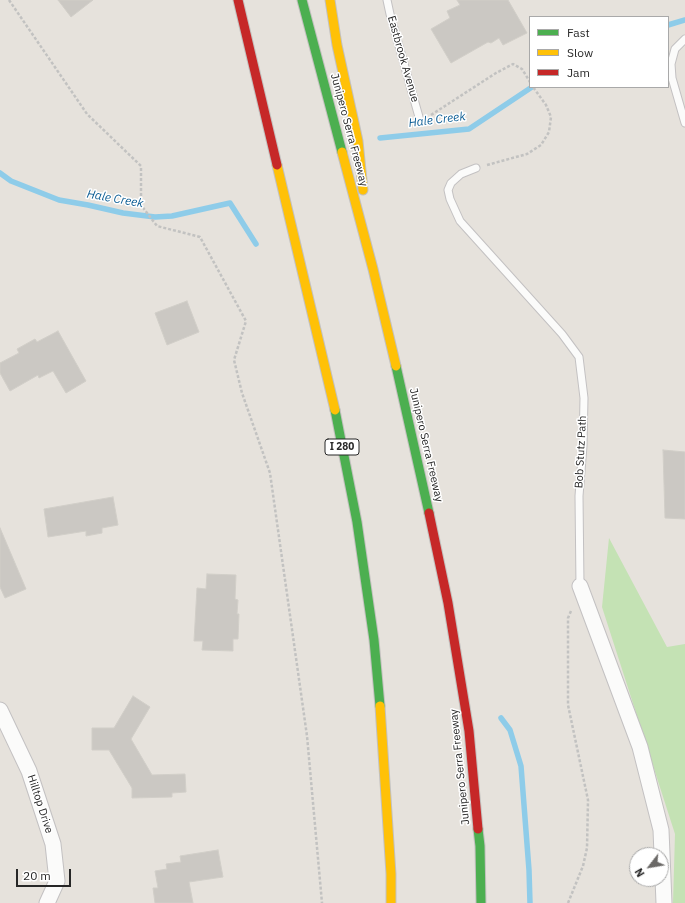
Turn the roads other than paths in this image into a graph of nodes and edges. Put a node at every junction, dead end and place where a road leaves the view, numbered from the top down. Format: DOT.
graph roads {
  1 [pos="238,0"];
  2 [pos="302,0"];
  3 [pos="330,0"];
  4 [pos="388,0"];
  5 [pos="685,39"];
  6 [pos="419,117"];
  7 [pos="685,123"];
  8 [pos="476,168"];
  9 [pos="373,269"];
  10 [pos="580,586"];
  11 [pos="0,710"];
  12 [pos="47,903"];
  13 [pos="391,903"];
  14 [pos="481,903"];
  15 [pos="664,903"];
  1 -- 13 [label="highway, I 280"];
  2 -- 9 [label="highway, Junipero Serra Freeway"];
  3 -- 9 [label="highway"];
  4 -- 6 [label="lane, Eastbrook Avenue"];
  5 -- 7 [label="lane"];
  8 -- 10 [label="lane, Bob Stutz Path"];
  9 -- 14 [label="highway, Junipero Serra Freeway"];
  10 -- 15 [label="street"];
  11 -- 12 [label="street, Hilltop Drive"];
}
